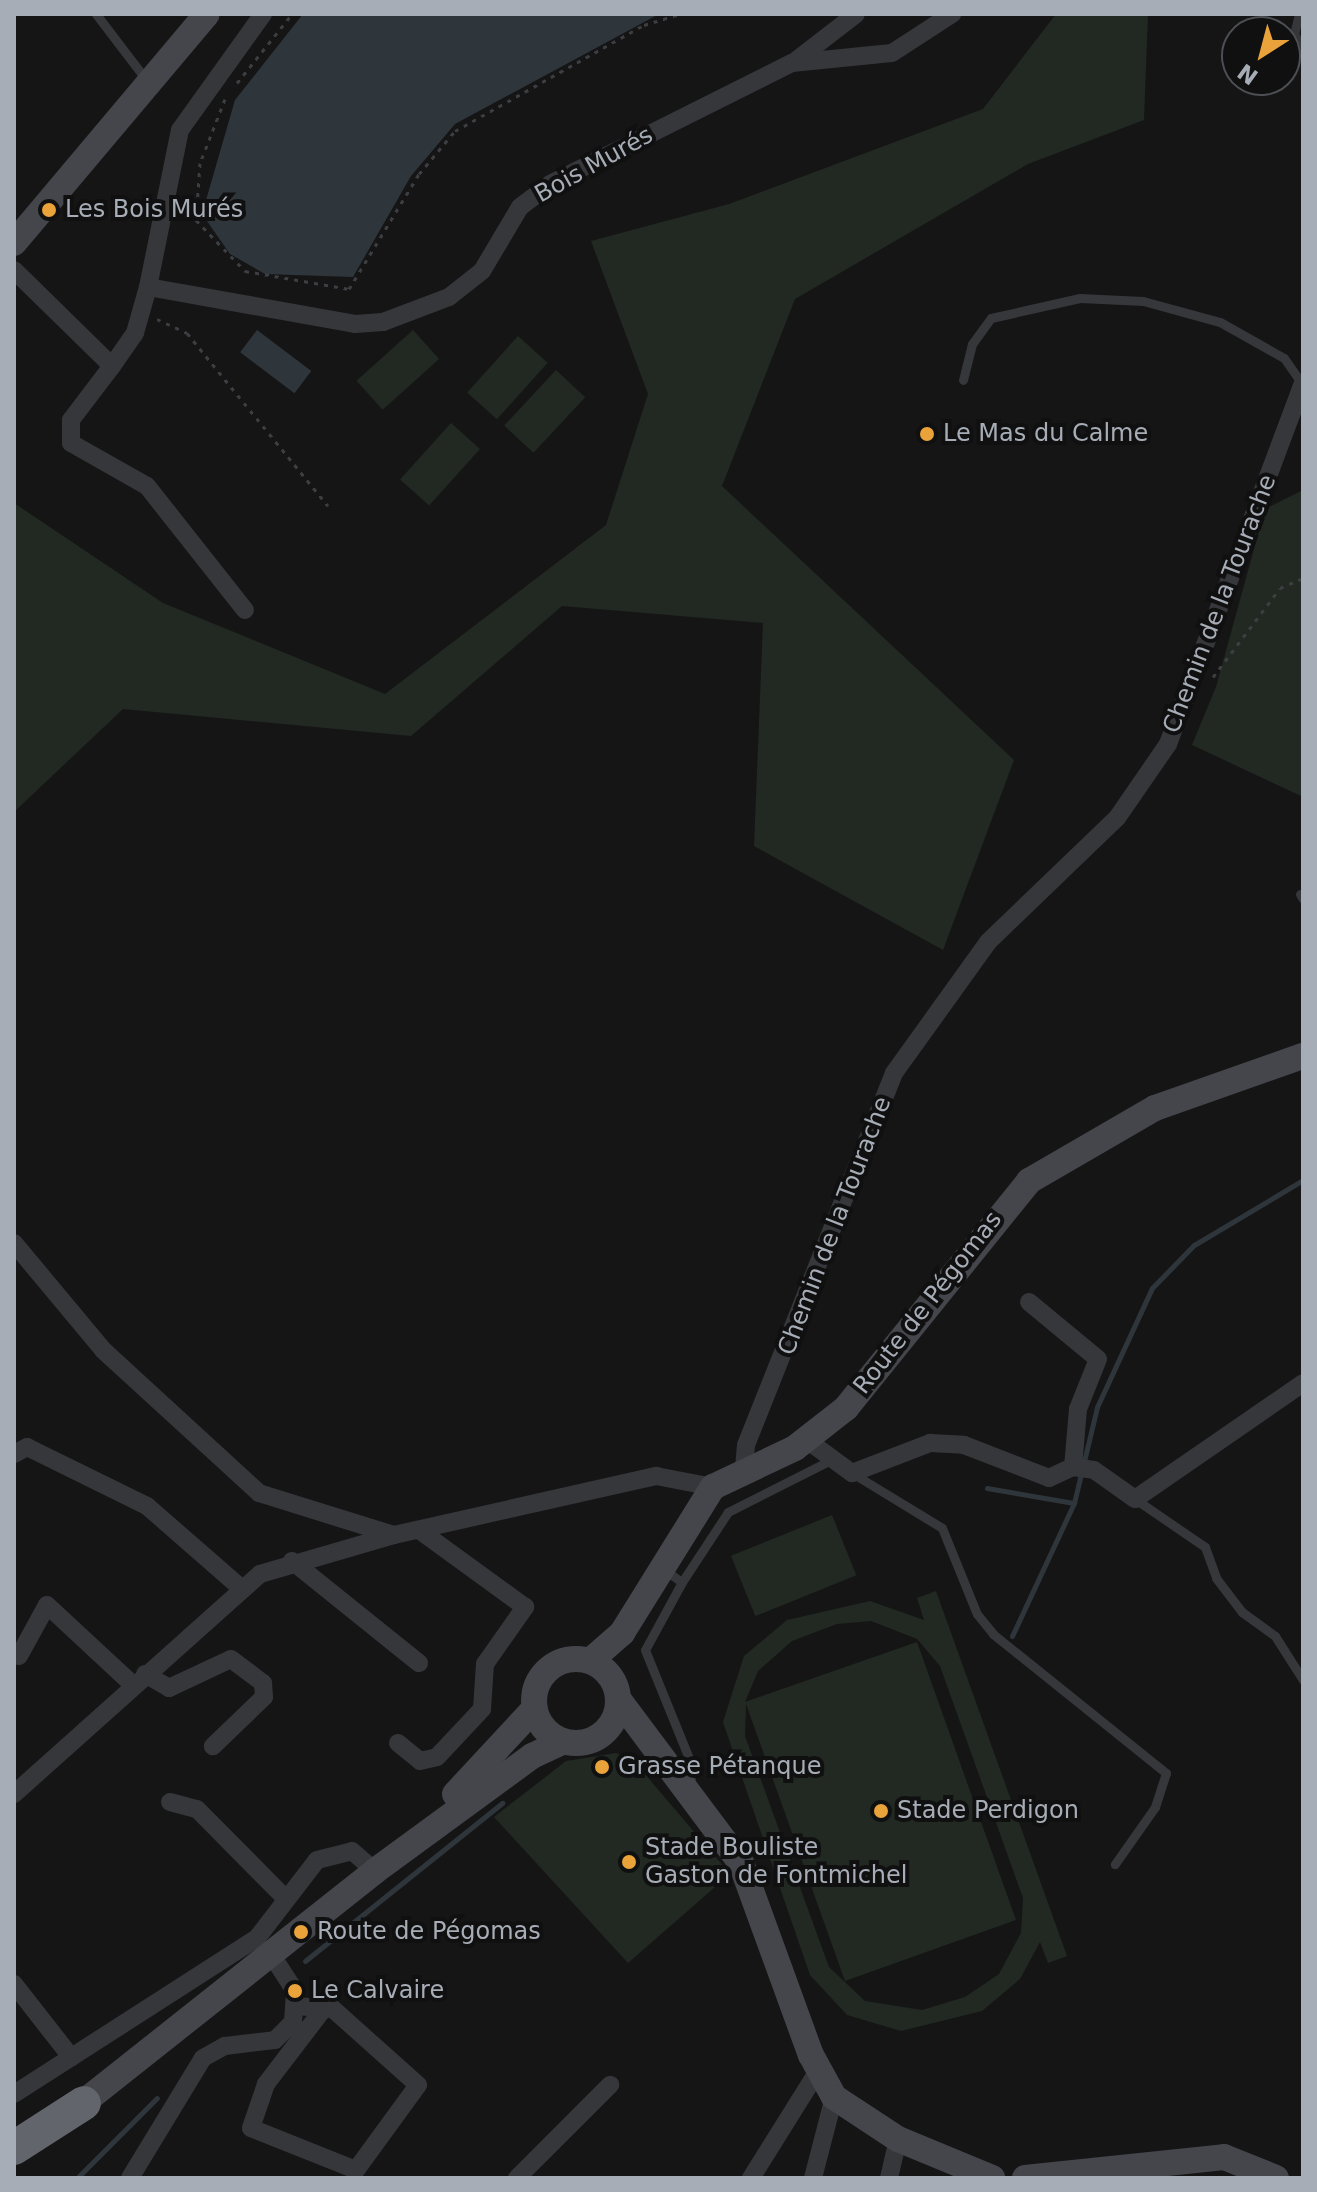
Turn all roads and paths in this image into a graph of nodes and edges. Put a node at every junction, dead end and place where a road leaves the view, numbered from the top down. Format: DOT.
graph roads {
  1 [pos="96,14"];
  2 [pos="207,14"];
  3 [pos="263,14"];
  4 [pos="292,14"];
  5 [pos="679,14"];
  6 [pos="856,14"];
  7 [pos="952,14"];
  8 [pos="1299,14"];
  9 [pos="1303,49"];
  10 [pos="792,63"];
  11 [pos="150,85"];
  12 [pos="14,243"];
  13 [pos="14,270"];
  14 [pos="148,287"];
  15 [pos="142,313"];
  16 [pos="112,366"];
  17 [pos="963,380"];
  18 [pos="1303,384"];
  19 [pos="328,506"];
  20 [pos="1303,578"];
  21 [pos="245,610"];
  22 [pos="1207,686"];
  23 [pos="1303,1056"];
  24 [pos="14,1243"];
  25 [pos="1029,1302"];
  26 [pos="1303,1383"];
  27 [pos="807,1440"];
  28 [pos="14,1454"];
  29 [pos="833,1459"];
  30 [pos="744,1468"];
  31 [pos="1082,1469"];
  32 [pos="852,1473"];
  33 [pos="713,1487"];
  34 [pos="1135,1499"];
  35 [pos="419,1530"];
  36 [pos="394,1535"];
  37 [pos="292,1561"];
  38 [pos="660,1567"];
  39 [pos="682,1582"];
  40 [pos="240,1587"];
  41 [pos="622,1633"];
  42 [pos="19,1656"];
  43 [pos="590,1661"];
  44 [pos="419,1663"];
  45 [pos="139,1679"];
  46 [pos="1303,1680"];
  47 [pos="616,1690"];
  48 [pos="535,1708"];
  49 [pos="608,1729"];
  50 [pos="639,1735"];
  51 [pos="564,1741"];
  52 [pos="398,1743"];
  53 [pos="213,1746"];
  54 [pos="14,1794"];
  55 [pos="690,1796"];
  56 [pos="170,1802"];
  57 [pos="1115,1864"];
  58 [pos="375,1871"];
  59 [pos="286,1899"];
  60 [pos="271,1954"];
  61 [pos="14,1984"];
  62 [pos="297,2006"];
  63 [pos="321,2012"];
  64 [pos="71,2057"];
  65 [pos="819,2069"];
  66 [pos="610,2085"];
  67 [pos="14,2094"];
  68 [pos="834,2097"];
  69 [pos="84,2103"];
  70 [pos="898,2139"];
  71 [pos="14,2148"];
  72 [pos="14,2158"];
  73 [pos="1247,2171"];
  74 [pos="966,2174"];
  75 [pos="130,2178"];
  76 [pos="517,2178"];
  77 [pos="751,2178"];
  78 [pos="813,2178"];
  79 [pos="889,2178"];
  80 [pos="992,2178"];
  81 [pos="1025,2178"];
  82 [pos="1143,2178"];
  83 [pos="1276,2178"];
  1 -- 11 [label="lane"];
  2 -- 11 [label="main road"];
  3 -- 14 [label="street"];
  4 -- 5 [label="path"];
  6 -- 10 [label="street, Bois Murés"];
  7 -- 10 [label="street, Bois Murés"];
  8 -- 9 [label="lane"];
  10 -- 14 [label="street, Bois Murés"];
  11 -- 12 [label="main road"];
  13 -- 16 [label="street"];
  14 -- 15 [label="street"];
  15 -- 16 [label="street"];
  15 -- 19 [label="path"];
  16 -- 21 [label="street"];
  17 -- 18 [label="lane"];
  18 -- 30 [label="street, Chemin de la Tourache"];
  20 -- 22 [label="path"];
  23 -- 27 [label="main road, Route de Pégomas"];
  24 -- 36 [label="street"];
  25 -- 31 [label="street"];
  26 -- 34 [label="street"];
  27 -- 29 [label="street"];
  27 -- 30 [label="main road, Route de Pégomas"];
  28 -- 40 [label="street"];
  29 -- 32 [label="street"];
  29 -- 39 [label="lane"];
  30 -- 33 [label="main road, Route de Pégomas"];
  31 -- 32 [label="street"];
  31 -- 34 [label="street"];
  32 -- 57 [label="lane"];
  33 -- 35 [label="street"];
  33 -- 38 [label="main road, Route de Pégomas"];
  34 -- 46 [label="lane"];
  35 -- 36 [label="street"];
  35 -- 52 [label="street"];
  36 -- 37 [label="street"];
  37 -- 40 [label="street"];
  37 -- 44 [label="street"];
  38 -- 39 [label="lane"];
  38 -- 41 [label="main road, Route de Pégomas"];
  39 -- 55 [label="lane"];
  40 -- 45 [label="street"];
  41 -- 43 [label="main road, Route de Pégomas"];
  41 -- 47 [label="main road, Route de Pégomas"];
  42 -- 45 [label="street"];
  43 -- 47 [label="main road"];
  43 -- 48 [label="main road"];
  45 -- 53 [label="street"];
  45 -- 54 [label="street"];
  47 -- 49 [label="main road"];
  47 -- 50 [label="main road"];
  48 -- 51 [label="main road"];
  48 -- 58 [label="main road"];
  49 -- 50 [label="main road"];
  49 -- 51 [label="main road"];
  50 -- 55 [label="main road"];
  51 -- 58 [label="main road"];
  55 -- 65 [label="main road"];
  56 -- 59 [label="street"];
  58 -- 59 [label="street"];
  58 -- 60 [label="main road"];
  59 -- 64 [label="street"];
  60 -- 62 [label="street"];
  60 -- 69 [label="main road"];
  61 -- 64 [label="street"];
  62 -- 63 [label="street"];
  62 -- 75 [label="street"];
  63 -- 63 [label="street"];
  64 -- 67 [label="street"];
  65 -- 68 [label="main road"];
  65 -- 77 [label="street"];
  66 -- 76 [label="street"];
  68 -- 70 [label="main road"];
  68 -- 78 [label="street"];
  69 -- 71 [label="highway"];
  69 -- 72 [label="main road"];
  70 -- 74 [label="main road"];
  70 -- 79 [label="street"];
  73 -- 81 [label="main road"];
  73 -- 82 [label="main road"];
  73 -- 83 [label="main road"];
  74 -- 80 [label="main road"];
}
